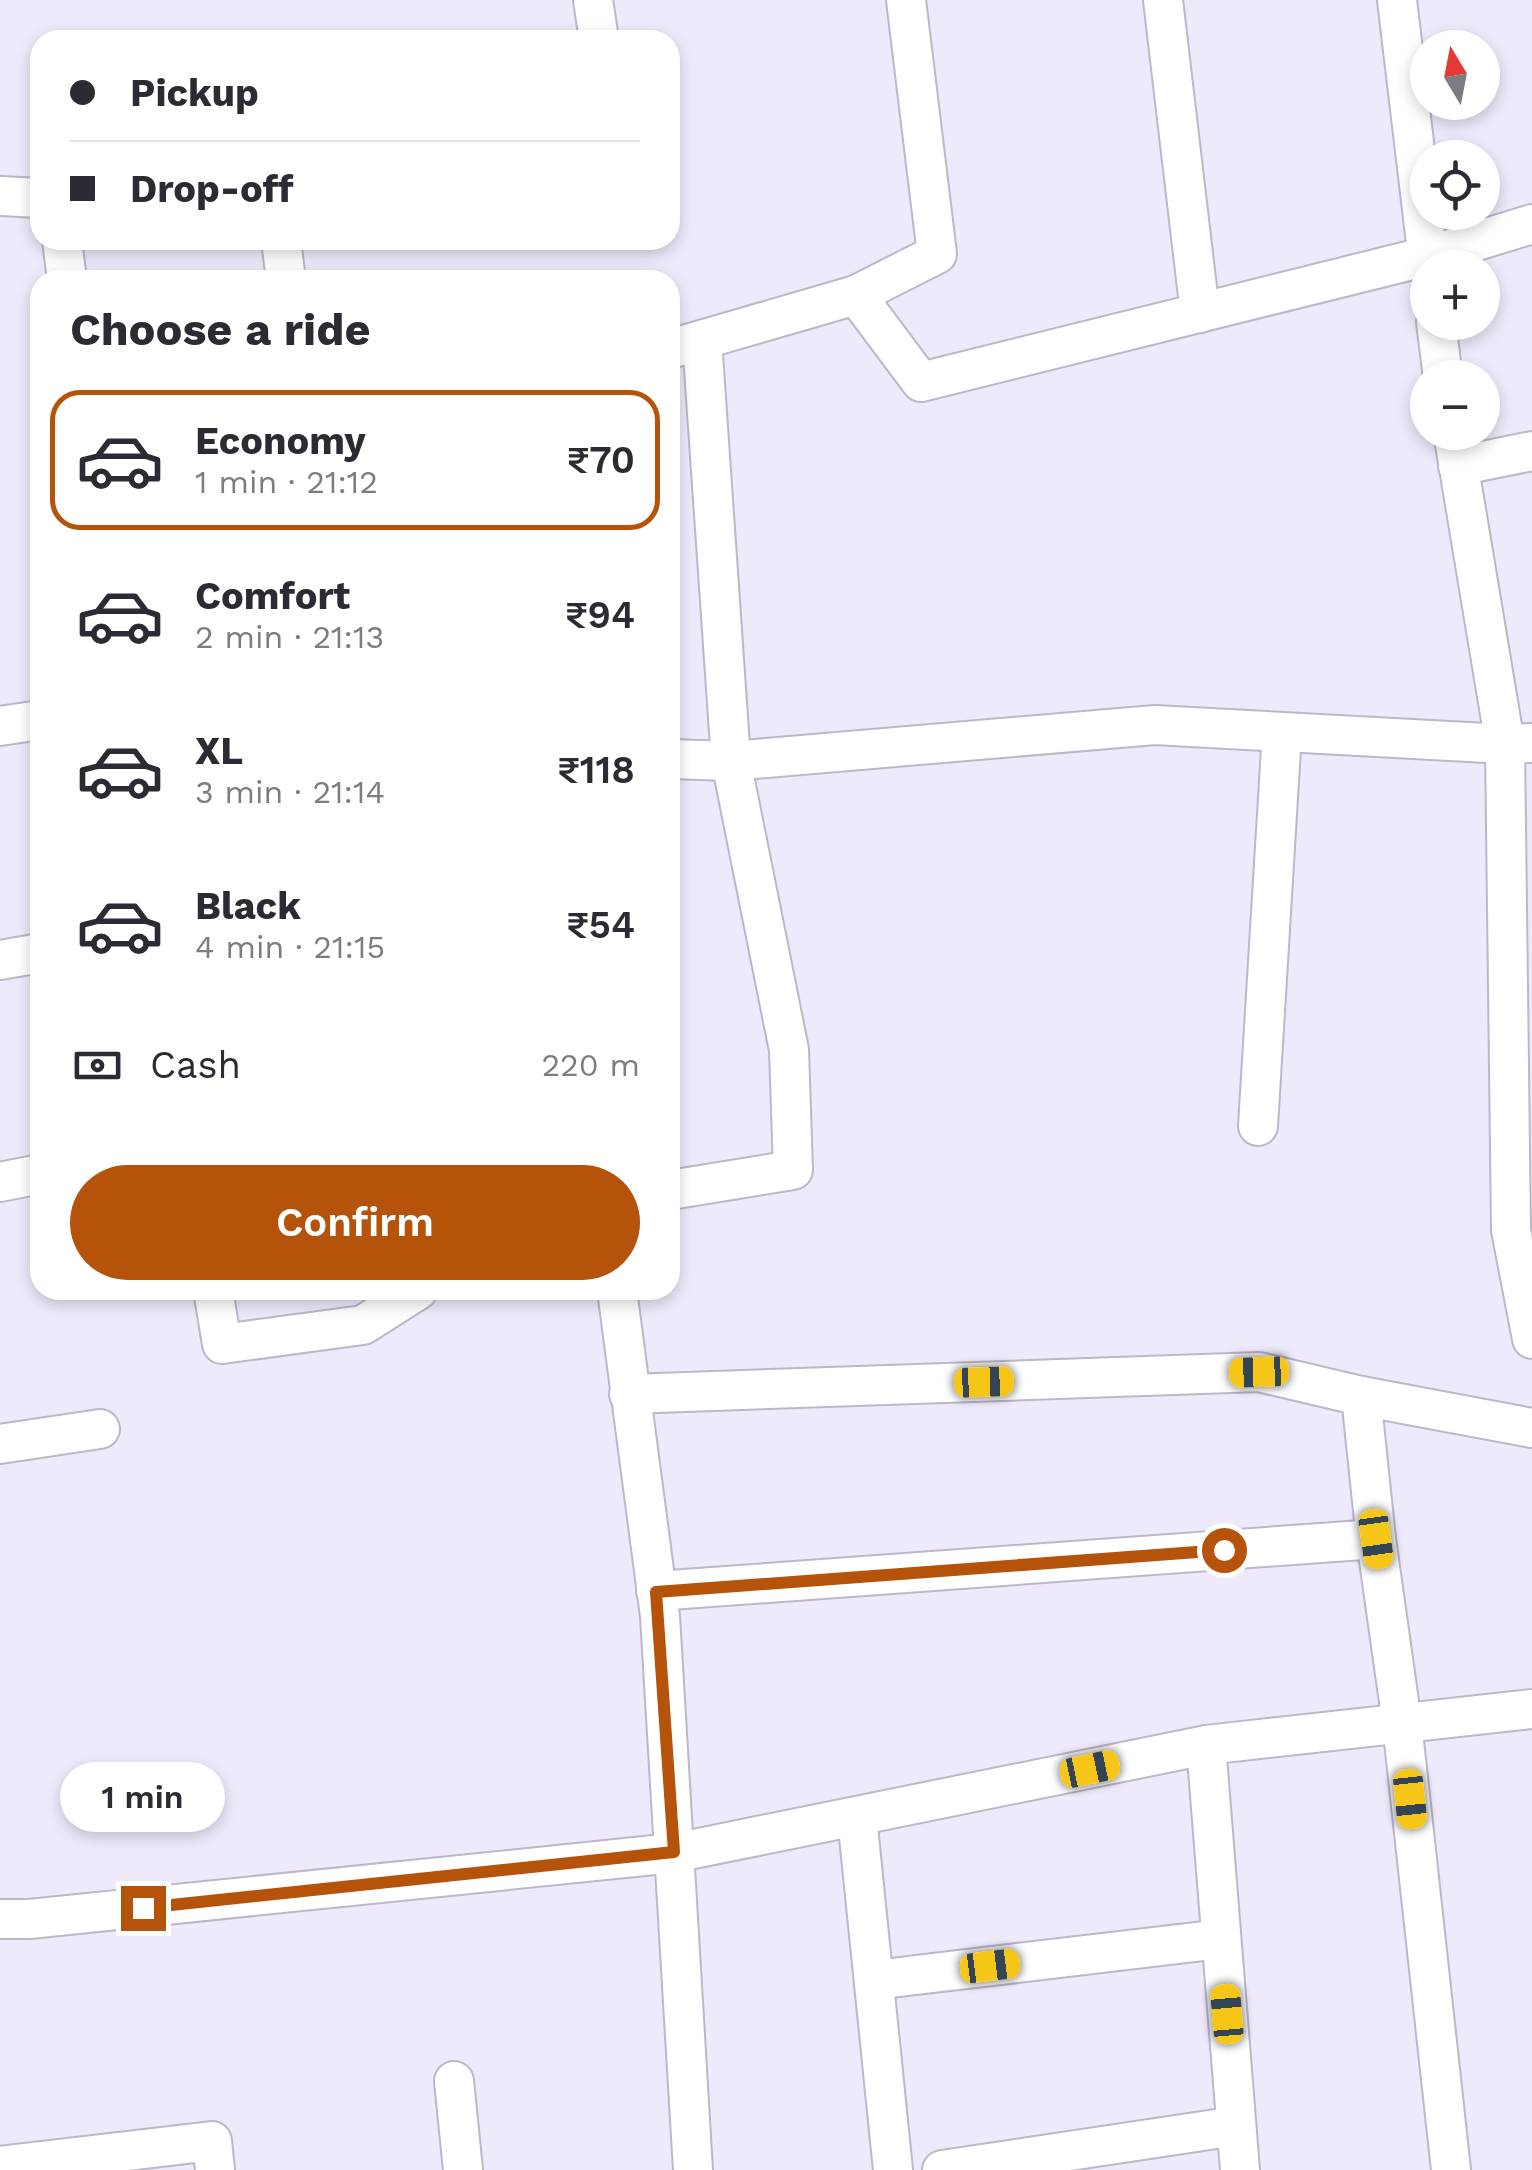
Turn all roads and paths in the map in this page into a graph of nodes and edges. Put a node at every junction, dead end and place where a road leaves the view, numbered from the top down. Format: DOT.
graph roads {
  1 [pos="593,0"];
  2 [pos="906,0"];
  3 [pos="1163,0"];
  4 [pos="1396,0"];
  5 [pos="598,30"];
  6 [pos="0,196"];
  7 [pos="30,198"];
  8 [pos="1532,224"];
  9 [pos="1427,250"];
  10 [pos="1462,250"];
  11 [pos="1410,266"];
  12 [pos="856,295"];
  13 [pos="1200,313"];
  14 [pos="686,344"];
  15 [pos="1456,450"];
  16 [pos="1481,450"];
  17 [pos="1532,452"];
  18 [pos="30,722"];
  19 [pos="0,726"];
  20 [pos="1282,732"];
  21 [pos="1519,743"];
  22 [pos="680,759"];
  23 [pos="731,761"];
  24 [pos="30,956"];
  25 [pos="0,960"];
  26 [pos="1258,1126"];
  27 [pos="30,1176"];
  28 [pos="0,1182"];
  29 [pos="680,1188"];
  30 [pos="215,1300"];
  31 [pos="402,1300"];
  32 [pos="618,1300"];
  33 [pos="1532,1339"];
  34 [pos="630,1394"];
  35 [pos="1361,1396"];
  36 [pos="1532,1428"];
  37 [pos="100,1429"];
  38 [pos="0,1444"];
  39 [pos="1376,1539"];
  40 [pos="656,1592"];
  41 [pos="1532,1709"];
  42 [pos="1402,1724"];
  43 [pos="1206,1745"];
  44 [pos="857,1817"];
  45 [pos="674,1852"];
  46 [pos="0,1920"];
  47 [pos="1221,1938"];
  48 [pos="874,1980"];
  49 [pos="454,2080"];
  50 [pos="1236,2126"];
  51 [pos="0,2166"];
  52 [pos="216,2170"];
  53 [pos="463,2170"];
  54 [pos="693,2170"];
  55 [pos="893,2170"];
  56 [pos="942,2170"];
  57 [pos="1240,2170"];
  58 [pos="1451,2170"];
  1 -- 5 [label="street"];
  2 -- 12 [label="street"];
  3 -- 13 [label="street"];
  4 -- 9 [label="street"];
  6 -- 7 [label="street"];
  8 -- 10 [label="street"];
  11 -- 13 [label="street"];
  12 -- 13 [label="street"];
  12 -- 14 [label="street"];
  14 -- 23 [label="street"];
  15 -- 21 [label="street"];
  16 -- 17 [label="street"];
  18 -- 19 [label="street"];
  20 -- 21 [label="street"];
  20 -- 23 [label="street"];
  20 -- 26 [label="street"];
  21 -- 33 [label="street"];
  22 -- 23 [label="street"];
  23 -- 29 [label="street"];
  24 -- 25 [label="street"];
  27 -- 28 [label="street"];
  30 -- 31 [label="street"];
  32 -- 34 [label="street"];
  34 -- 35 [label="street"];
  34 -- 40 [label="street"];
  35 -- 36 [label="street"];
  35 -- 39 [label="street"];
  37 -- 38 [label="street"];
  39 -- 40 [label="street"];
  39 -- 42 [label="street"];
  40 -- 45 [label="street"];
  41 -- 42 [label="street"];
  42 -- 43 [label="street"];
  42 -- 58 [label="street"];
  43 -- 44 [label="street"];
  43 -- 47 [label="street"];
  44 -- 45 [label="street"];
  44 -- 48 [label="street"];
  45 -- 46 [label="street"];
  45 -- 54 [label="street"];
  47 -- 48 [label="street"];
  47 -- 50 [label="street"];
  48 -- 55 [label="street"];
  49 -- 53 [label="street"];
  50 -- 56 [label="street"];
  50 -- 57 [label="street"];
  51 -- 52 [label="street"];
}
